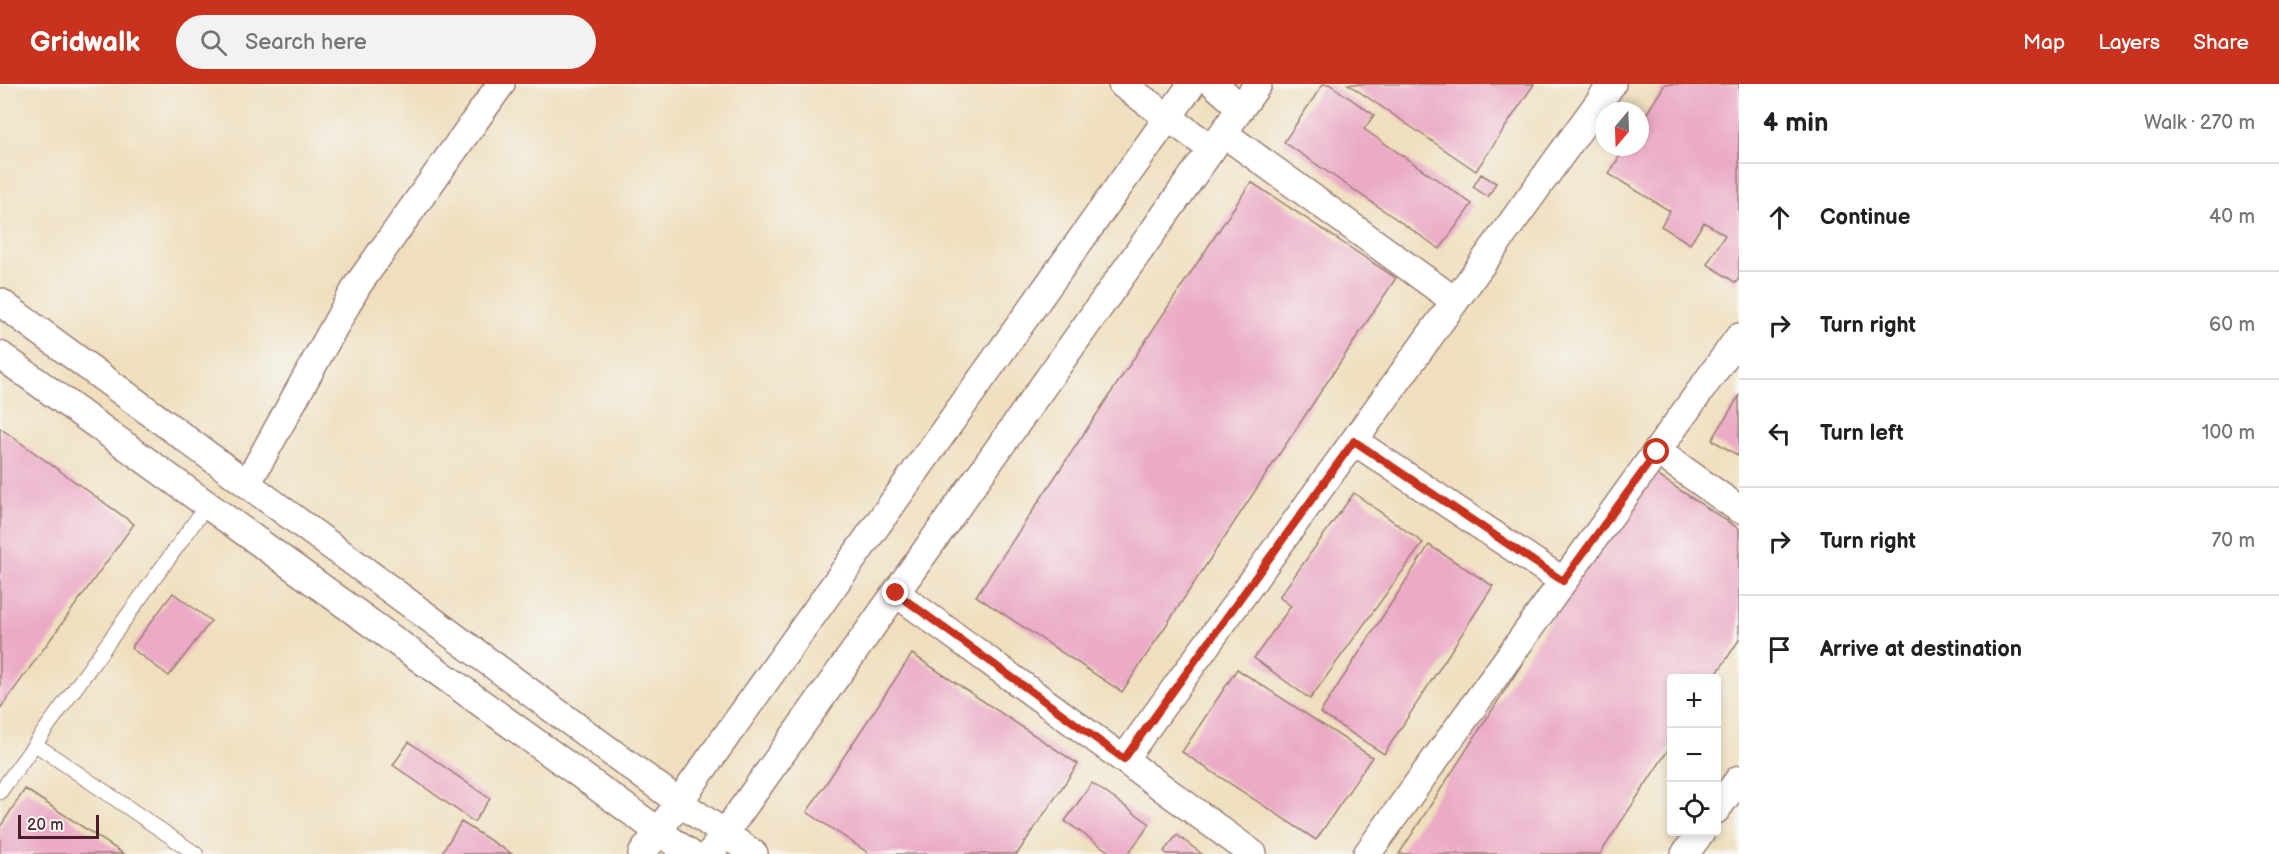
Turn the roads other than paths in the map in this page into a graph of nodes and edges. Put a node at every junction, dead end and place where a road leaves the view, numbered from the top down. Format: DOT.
graph roads {
  1 [pos="501,84"];
  2 [pos="1122,84"];
  3 [pos="1192,84"];
  4 [pos="1214,84"];
  5 [pos="1258,84"];
  6 [pos="1612,84"];
  7 [pos="1241,108"];
  8 [pos="1168,118"];
  9 [pos="1217,141"];
  10 [pos="1455,301"];
  11 [pos="1,305"];
  12 [pos="1739,337"];
  13 [pos="0,355"];
  14 [pos="1354,441"];
  15 [pos="1657,452"];
  16 [pos="247,484"];
  17 [pos="207,505"];
  18 [pos="1739,509"];
  19 [pos="1563,581"];
  20 [pos="896,593"];
  21 [pos="35,744"];
  22 [pos="1124,759"];
  23 [pos="1739,779"];
  24 [pos="0,792"];
  25 [pos="679,802"];
  26 [pos="1721,803"];
  27 [pos="658,831"];
  28 [pos="1698,836"];
  29 [pos="718,844"];
  30 [pos="196,854"];
  31 [pos="642,854"];
  32 [pos="690,854"];
  33 [pos="754,854"];
  34 [pos="1252,854"];
  35 [pos="1367,854"];
  36 [pos="1685,854"];
  1 -- 16 [label="street"];
  2 -- 8 [label="street"];
  3 -- 8 [label="street"];
  4 -- 7 [label="street"];
  5 -- 7 [label="street"];
  6 -- 10 [label="street"];
  7 -- 9 [label="street"];
  8 -- 9 [label="street"];
  8 -- 25 [label="street"];
  9 -- 10 [label="street"];
  9 -- 20 [label="street"];
  10 -- 14 [label="street"];
  11 -- 16 [label="street"];
  12 -- 15 [label="street"];
  13 -- 17 [label="street"];
  14 -- 19 [label="street"];
  14 -- 22 [label="street"];
  15 -- 18 [label="street"];
  15 -- 19 [label="street"];
  16 -- 25 [label="street"];
  17 -- 21 [label="lane"];
  17 -- 27 [label="street"];
  19 -- 35 [label="street"];
  20 -- 22 [label="street"];
  20 -- 29 [label="street"];
  21 -- 24 [label="lane"];
  21 -- 30 [label="lane"];
  22 -- 34 [label="street"];
  23 -- 26 [label="street"];
  25 -- 27 [label="street"];
  25 -- 29 [label="street"];
  27 -- 31 [label="street"];
  27 -- 32 [label="street"];
  28 -- 36 [label="street"];
  29 -- 33 [label="street"];
}
